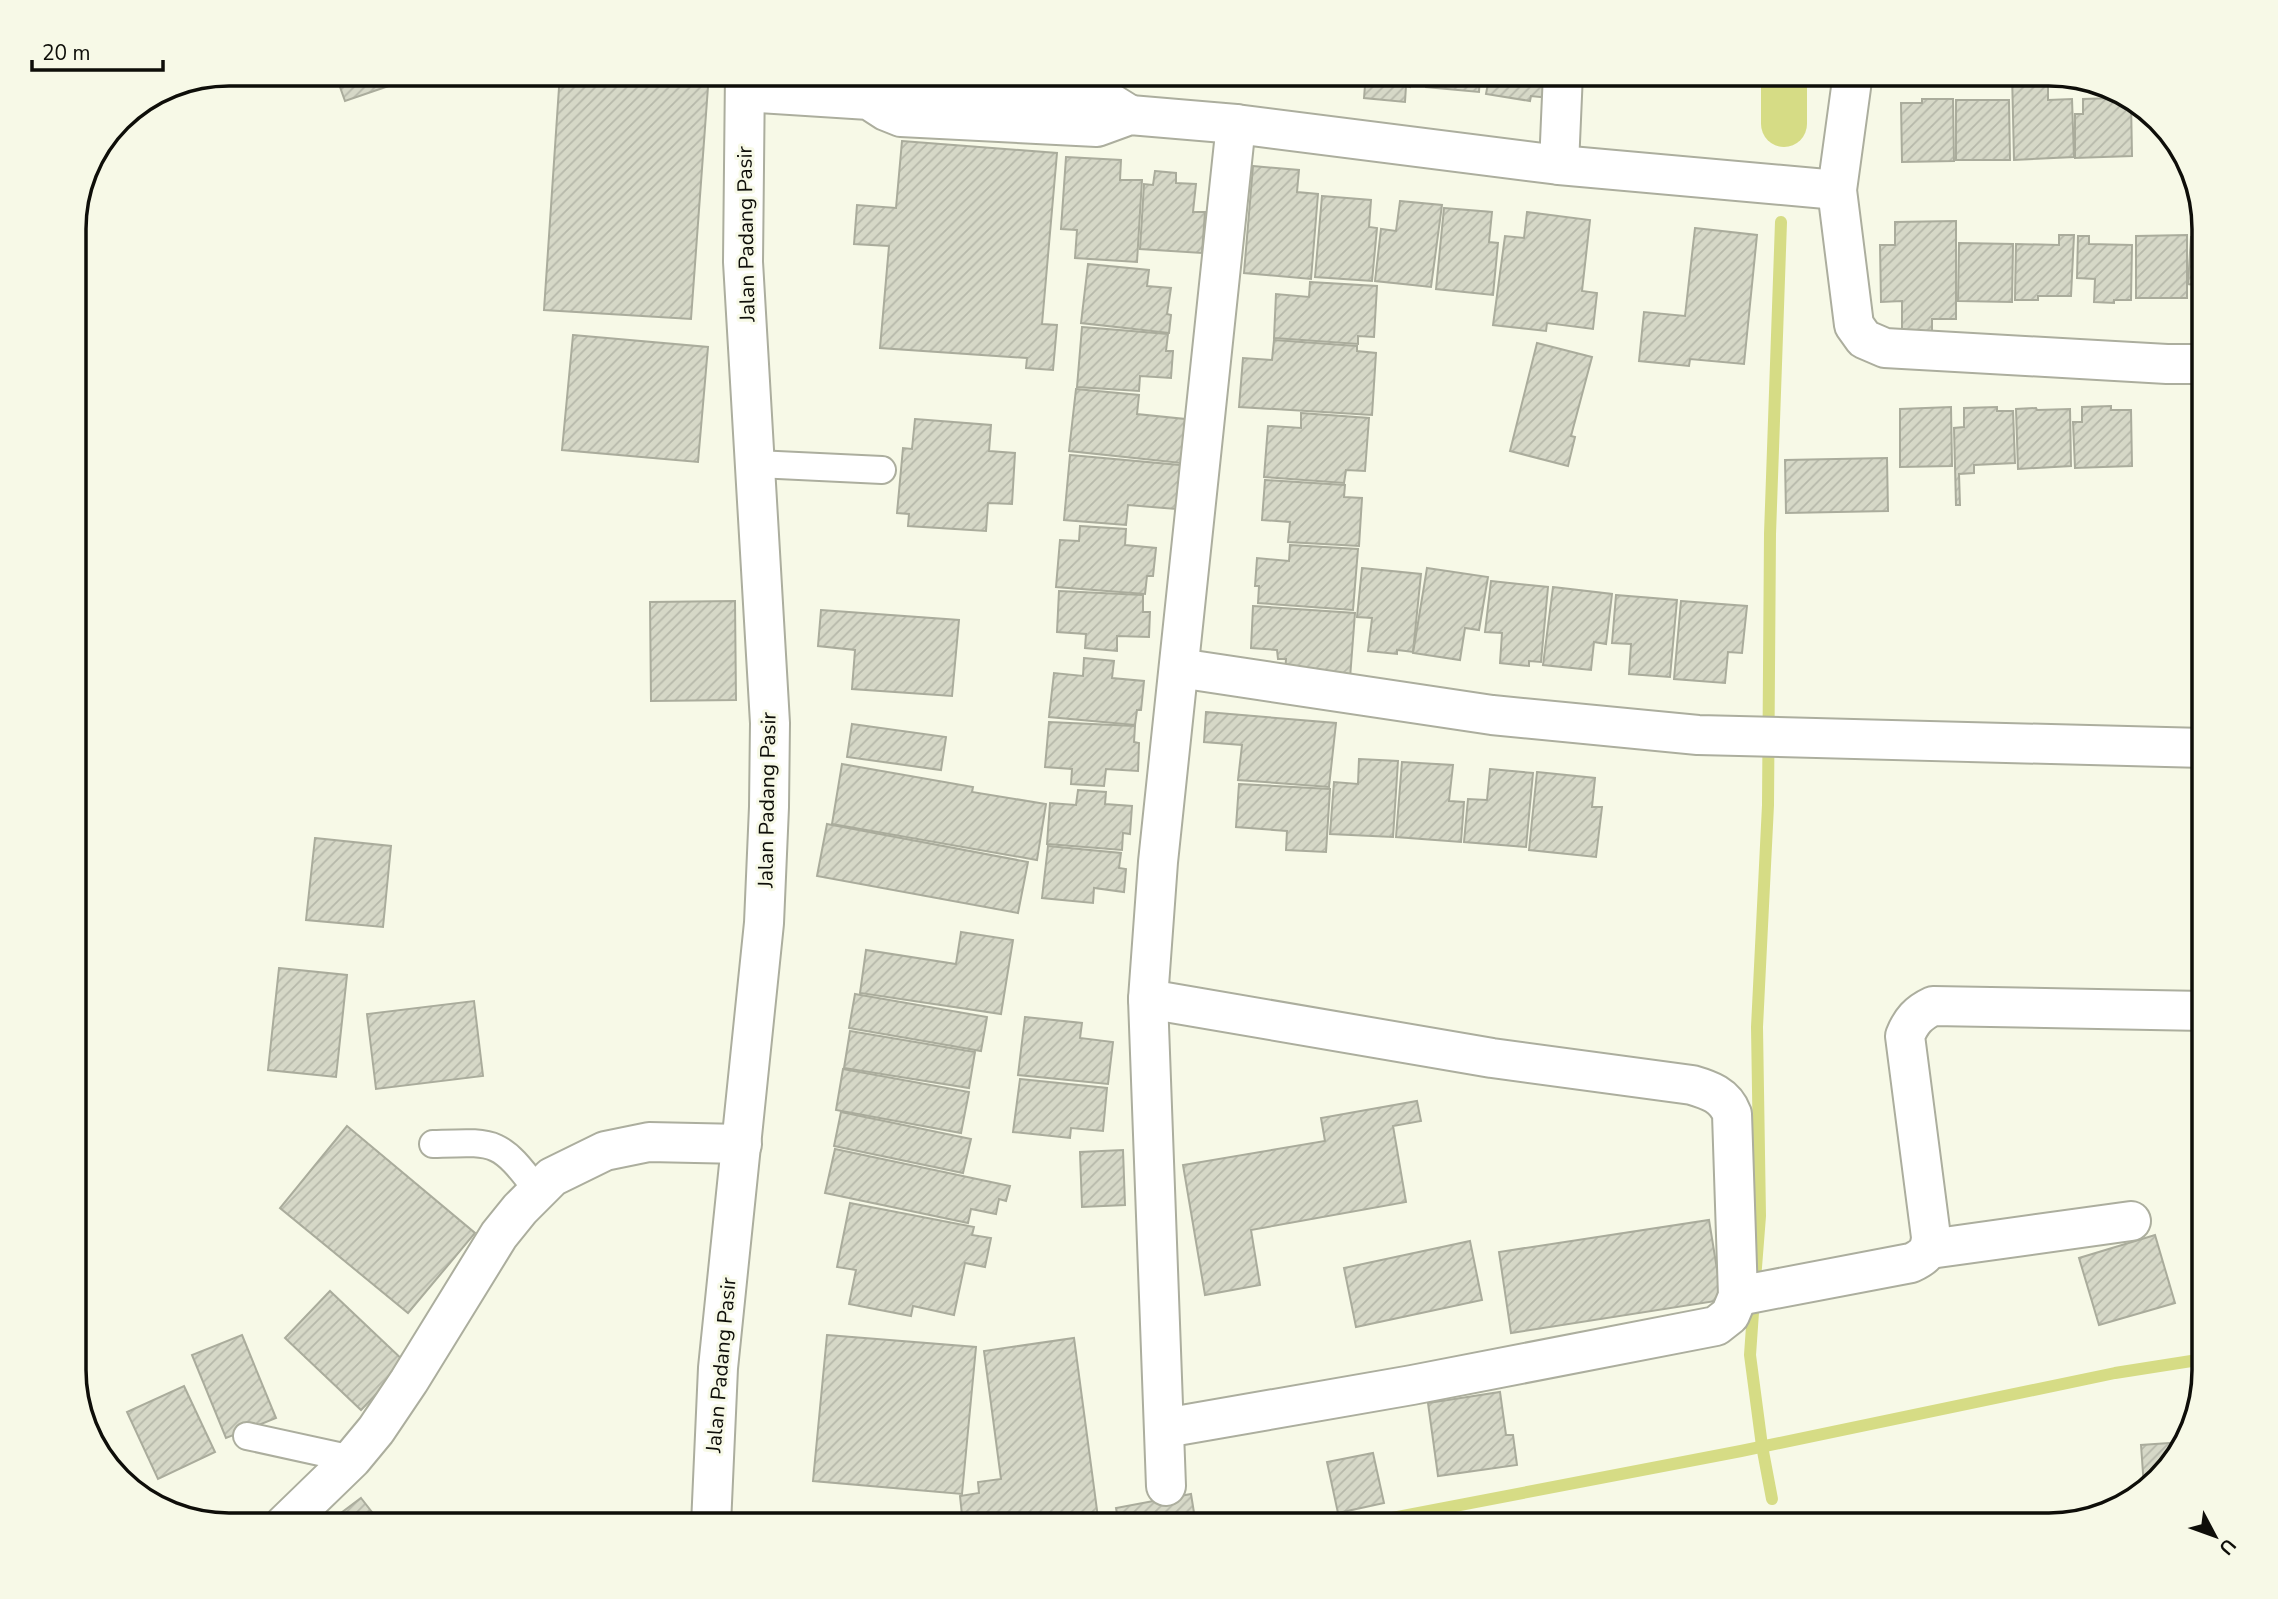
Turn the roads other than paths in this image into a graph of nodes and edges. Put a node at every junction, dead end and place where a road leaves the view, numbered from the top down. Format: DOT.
graph roads {
  1 [pos="745,86"];
  2 [pos="767,86"];
  3 [pos="1562,86"];
  4 [pos="1851,86"];
  5 [pos="1107,103"];
  6 [pos="1236,124"];
  7 [pos="1559,165"];
  8 [pos="1837,190"];
  9 [pos="2192,364"];
  10 [pos="755,464"];
  11 [pos="882,470"];
  12 [pos="1179,668"];
  13 [pos="2192,748"];
  14 [pos="1148,999"];
  15 [pos="2192,1011"];
  16 [pos="433,1144"];
  17 [pos="742,1144"];
  18 [pos="545,1184"];
  19 [pos="2131,1221"];
  20 [pos="1930,1249"];
  21 [pos="1756,1293"];
  22 [pos="1164,1428"];
  23 [pos="247,1436"];
  24 [pos="352,1459"];
  25 [pos="1166,1486"];
  26 [pos="296,1513"];
  27 [pos="712,1513"];
  1 -- 10 [label="main road, Jalan Padang Pasir"];
  2 -- 5 [label="main road"];
  3 -- 7 [label="main road"];
  4 -- 8 [label="main road"];
  5 -- 6 [label="main road"];
  6 -- 7 [label="main road"];
  6 -- 12 [label="main road"];
  7 -- 8 [label="main road"];
  8 -- 9 [label="main road"];
  10 -- 11 [label="lane"];
  10 -- 17 [label="main road, Jalan Padang Pasir"];
  12 -- 13 [label="main road"];
  12 -- 14 [label="main road"];
  14 -- 21 [label="main road"];
  14 -- 22 [label="main road"];
  15 -- 20 [label="main road"];
  16 -- 18 [label="lane"];
  17 -- 18 [label="main road"];
  17 -- 27 [label="main road, Jalan Padang Pasir"];
  18 -- 24 [label="main road"];
  19 -- 20 [label="main road"];
  20 -- 21 [label="main road"];
  21 -- 22 [label="main road"];
  22 -- 25 [label="main road"];
  23 -- 24 [label="lane"];
  24 -- 26 [label="main road"];
}
